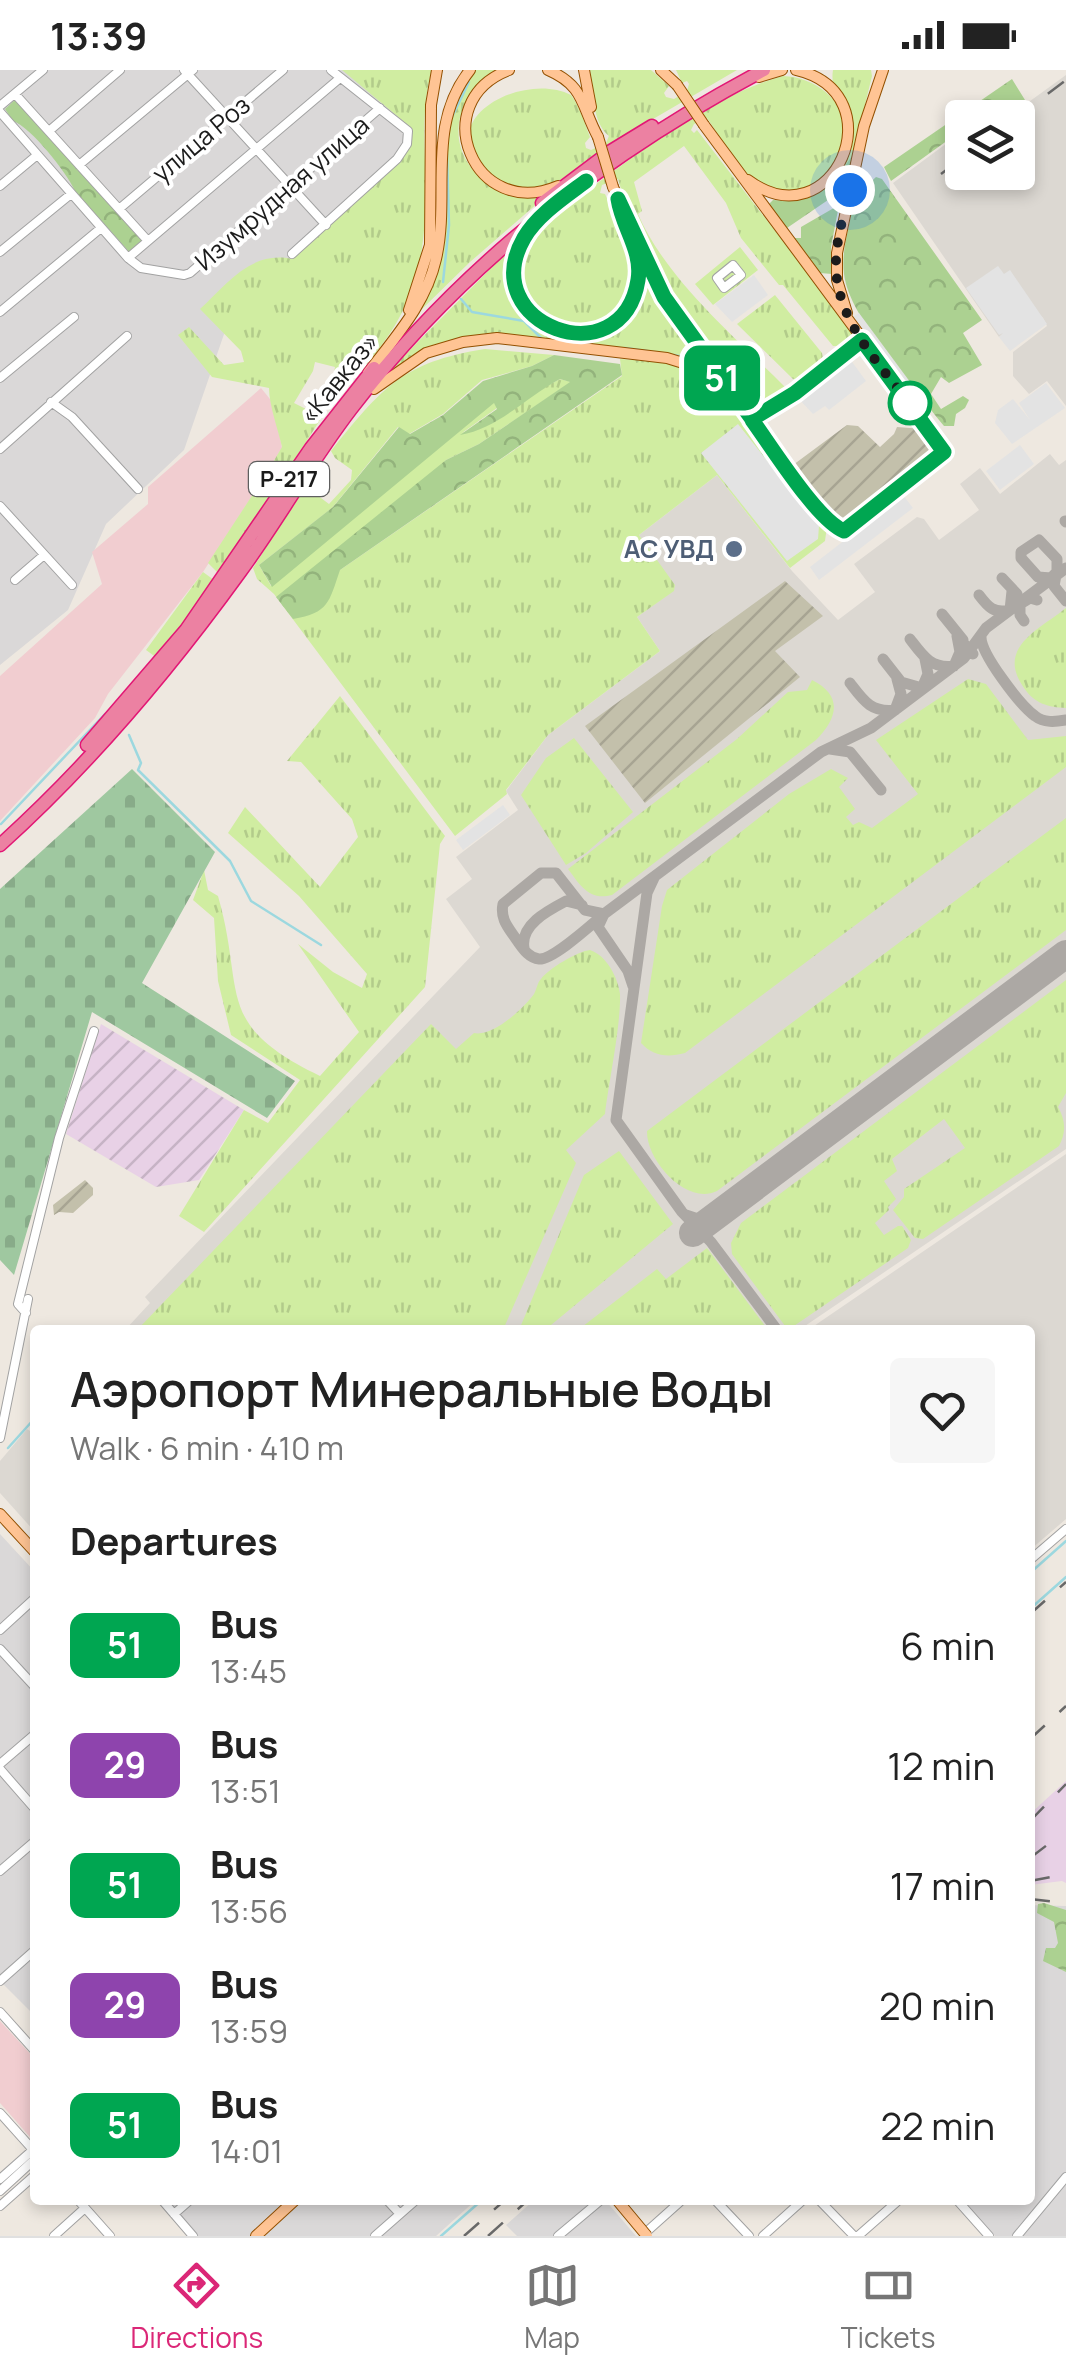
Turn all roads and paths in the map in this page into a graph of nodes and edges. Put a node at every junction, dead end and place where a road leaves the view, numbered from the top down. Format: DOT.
graph roads {
  1 [pos="43,70"];
  2 [pos="120,70"];
  3 [pos="283,70"];
  4 [pos="330,70"];
  5 [pos="438,70"];
  6 [pos="470,70"];
  7 [pos="509,70"];
  8 [pos="548,70"];
  9 [pos="584,70"];
  10 [pos="661,70"];
  11 [pos="669,70"];
  12 [pos="748,70"];
  13 [pos="764,70"];
  14 [pos="782,70"];
  15 [pos="796,70"];
  16 [pos="879,70"];
  17 [pos="188,72"];
  18 [pos="830,72"];
  19 [pos="340,78"];
  20 [pos="676,84"];
  21 [pos="833,90"];
  22 [pos="15,94"];
  23 [pos="717,96"];
  24 [pos="380,108"];
  25 [pos="0,109"];
  26 [pos="226,118"];
  27 [pos="49,132"];
  28 [pos="598,137"];
  29 [pos="258,150"];
  30 [pos="36,156"];
  31 [pos="79,165"];
  32 [pos="734,169"];
  33 [pos="579,180"];
  34 [pos="0,186"];
  35 [pos="291,188"];
  36 [pos="71,194"];
  37 [pos="566,196"];
  38 [pos="618,199"];
  39 [pos="119,209"];
  40 [pos="326,224"];
  41 [pos="102,228"];
  42 [pos="148,241"];
  43 [pos="0,252"];
  44 [pos="292,254"];
  45 [pos="128,258"];
  46 [pos="0,312"];
  47 [pos="74,317"];
  48 [pos="850,324"];
  49 [pos="127,336"];
  50 [pos="862,340"];
  51 [pos="0,378"];
  52 [pos="362,382"];
  53 [pos="730,390"];
  54 [pos="51,402"];
  55 [pos="752,419"];
  56 [pos="336,430"];
  57 [pos="0,449"];
  58 [pos="138,489"];
  59 [pos="287,502"];
  60 [pos="0,506"];
  61 [pos="261,522"];
  62 [pos="44,555"];
  63 [pos="16,580"];
  64 [pos="72,585"];
  65 [pos="208,608"];
  66 [pos="0,842"];
  67 [pos="94,1031"];
  68 [pos="28,1299"];
  69 [pos="26,1313"];
  70 [pos="0,1438"];
  71 [pos="0,1514"];
  72 [pos="1066,1529"];
  73 [pos="30,1547"];
  74 [pos="1035,1556"];
  75 [pos="30,1603"];
  76 [pos="0,1630"];
  77 [pos="0,1648"];
  78 [pos="30,1681"];
  79 [pos="30,1739"];
  80 [pos="0,1767"];
  81 [pos="30,1804"];
  82 [pos="30,1845"];
  83 [pos="0,1870"];
  84 [pos="30,1954"];
  85 [pos="0,1981"];
  86 [pos="0,2012"];
  87 [pos="30,2046"];
  88 [pos="0,2113"];
  89 [pos="30,2147"];
  90 [pos="30,2155"];
  91 [pos="30,2157"];
  92 [pos="1066,2178"];
  93 [pos="0,2179"];
  94 [pos="30,2179"];
  95 [pos="0,2191"];
  96 [pos="82,2205"];
  97 [pos="166,2205"];
  98 [pos="184,2205"];
  99 [pos="290,2205"];
  100 [pos="392,2205"];
  101 [pos="410,2205"];
  102 [pos="595,2205"];
  103 [pos="621,2205"];
  104 [pos="677,2205"];
  105 [pos="720,2205"];
  106 [pos="797,2205"];
  107 [pos="824,2205"];
  108 [pos="893,2205"];
  109 [pos="961,2205"];
  110 [pos="0,2206"];
  111 [pos="85,2208"];
  112 [pos="174,2214"];
  113 [pos="400,2214"];
  114 [pos="54,2236"];
  115 [pos="110,2236"];
  116 [pos="193,2236"];
  117 [pos="256,2236"];
  118 [pos="375,2236"];
  119 [pos="558,2236"];
  120 [pos="644,2236"];
  121 [pos="748,2236"];
  122 [pos="763,2236"];
  123 [pos="856,2236"];
  124 [pos="989,2236"];
  125 [pos="1017,2236"];
  1 -- 22 [label="street"];
  2 -- 27 [label="street"];
  3 -- 26 [label="street, улица Роз"];
  4 -- 19 [label="street"];
  5 -- 52 [label="main road"];
  6 -- 52 [label="main road"];
  7 -- 33 [label="main road"];
  8 -- 28 [label="main road"];
  9 -- 28 [label="main road"];
  10 -- 20 [label="main road"];
  11 -- 20 [label="main road"];
  12 -- 33 [label="highway, «Кавказ» / Р-217"];
  13 -- 23 [label="highway, «Кавказ» / Р-217"];
  14 -- 23 [label="main road"];
  15 -- 21 [label="main road"];
  16 -- 48 [label="main road"];
  17 -- 26 [label="street"];
  17 -- 31 [label="street"];
  18 -- 21 [label="main road"];
  19 -- 24 [label="street"];
  19 -- 29 [label="street"];
  20 -- 32 [label="main road, bridge"];
  21 -- 32 [label="main road"];
  22 -- 25 [label="street"];
  22 -- 27 [label="street"];
  23 -- 33 [label="highway, «Кавказ» / Р-217"];
  24 -- 35 [label="street, Изумрудная улица"];
  24 -- 40 [label="street"];
  25 -- 30 [label="street"];
  26 -- 29 [label="street"];
  26 -- 39 [label="street, улица Роз"];
  27 -- 31 [label="street"];
  28 -- 38 [label="main road, bridge"];
  29 -- 35 [label="street"];
  29 -- 42 [label="street"];
  30 -- 34 [label="street"];
  30 -- 36 [label="street"];
  31 -- 39 [label="street"];
  32 -- 48 [label="main road"];
  33 -- 37 [label="highway, Р-217"];
  33 -- 52 [label="highway, «Кавказ» / Р-217"];
  35 -- 40 [label="street"];
  35 -- 45 [label="street, Изумрудная улица"];
  36 -- 41 [label="street"];
  36 -- 43 [label="street"];
  37 -- 38 [label="main road"];
  37 -- 56 [label="highway, «Кавказ» / Р-217"];
  38 -- 53 [label="main road"];
  39 -- 42 [label="street"];
  40 -- 44 [label="street"];
  41 -- 45 [label="street"];
  41 -- 46 [label="street"];
  42 -- 45 [label="street"];
  47 -- 51 [label="street"];
  48 -- 50 [label="main road"];
  49 -- 54 [label="street"];
  50 -- 55 [label="main road"];
  50 -- 55 [label="main road"];
  52 -- 61 [label="highway, «Кавказ» / Р-217"];
  53 -- 55 [label="main road"];
  53 -- 56 [label="main road"];
  54 -- 57 [label="street"];
  54 -- 58 [label="street"];
  56 -- 59 [label="highway, «Кавказ» / Р-217"];
  59 -- 61 [label="highway"];
  59 -- 65 [label="highway, «Кавказ» / Р-217"];
  60 -- 62 [label="street"];
  61 -- 65 [label="highway, «Кавказ» / Р-217"];
  62 -- 63 [label="street"];
  62 -- 64 [label="street"];
  65 -- 66 [label="highway, «Кавказ» / Р-217"];
  67 -- 69 [label="street"];
  68 -- 69 [label="street"];
  69 -- 70 [label="street"];
  71 -- 73 [label="main road"];
  72 -- 74 [label="street"];
  75 -- 76 [label="street"];
  77 -- 78 [label="street"];
  79 -- 80 [label="street"];
  80 -- 81 [label="street"];
  82 -- 83 [label="street"];
  84 -- 85 [label="street"];
  86 -- 87 [label="street"];
  88 -- 89 [label="street"];
  90 -- 93 [label="street"];
  91 -- 95 [label="street"];
  92 -- 125 [label="street"];
  94 -- 110 [label="street"];
  96 -- 111 [label="street"];
  97 -- 112 [label="street"];
  98 -- 112 [label="street"];
  99 -- 117 [label="main road"];
  100 -- 113 [label="street"];
  101 -- 113 [label="street"];
  102 -- 119 [label="street"];
  103 -- 120 [label="main road, bridge"];
  104 -- 120 [label="street"];
  105 -- 121 [label="street"];
  106 -- 122 [label="street"];
  107 -- 123 [label="street"];
  108 -- 123 [label="street"];
  109 -- 124 [label="street"];
  111 -- 114 [label="street"];
  111 -- 115 [label="street"];
  112 -- 116 [label="street"];
  113 -- 118 [label="street"];
}
